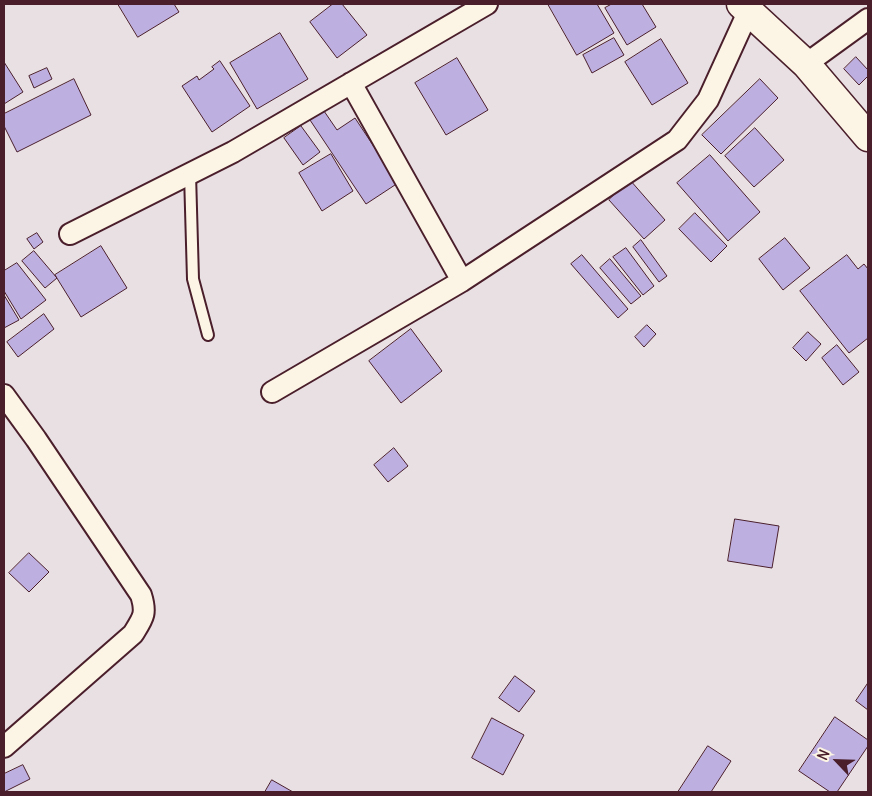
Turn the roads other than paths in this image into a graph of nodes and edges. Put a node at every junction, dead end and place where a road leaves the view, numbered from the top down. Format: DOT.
graph roads {
  1 [pos="486,4"];
  2 [pos="745,7"];
  3 [pos="868,20"];
  4 [pos="806,64"];
  5 [pos="352,83"];
  6 [pos="868,136"];
  7 [pos="190,174"];
  8 [pos="70,234"];
  9 [pos="462,281"];
  10 [pos="208,335"];
  11 [pos="272,392"];
  12 [pos="4,395"];
  13 [pos="4,747"];
  1 -- 5 [label="street"];
  2 -- 4 [label="main road"];
  2 -- 9 [label="street"];
  3 -- 4 [label="street"];
  4 -- 6 [label="main road"];
  5 -- 7 [label="street"];
  5 -- 9 [label="street"];
  7 -- 8 [label="street"];
  7 -- 10 [label="lane"];
  9 -- 11 [label="street"];
  12 -- 13 [label="street"];
}
